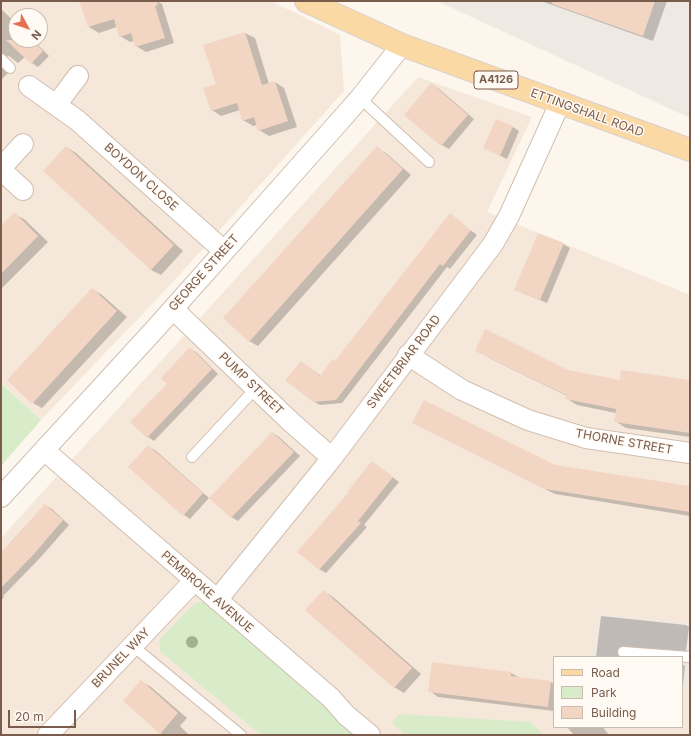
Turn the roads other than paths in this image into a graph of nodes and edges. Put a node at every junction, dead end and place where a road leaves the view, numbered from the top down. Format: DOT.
graph roads {
  1 [pos="306,1"];
  2 [pos="402,44"];
  3 [pos="1,59"];
  4 [pos="10,68"];
  5 [pos="78,76"];
  6 [pos="29,86"];
  7 [pos="360,98"];
  8 [pos="560,103"];
  9 [pos="56,106"];
  10 [pos="23,144"];
  11 [pos="690,150"];
  12 [pos="429,162"];
  13 [pos="1,169"];
  14 [pos="23,190"];
  15 [pos="224,251"];
  16 [pos="173,309"];
  17 [pos="408,355"];
  18 [pos="256,388"];
  19 [pos="44,450"];
  20 [pos="690,453"];
  21 [pos="192,457"];
  22 [pos="332,458"];
  23 [pos="1,497"];
  24 [pos="194,581"];
  25 [pos="216,600"];
  26 [pos="132,646"];
  27 [pos="623,652"];
  28 [pos="676,656"];
  29 [pos="48,735"];
  30 [pos="241,735"];
  31 [pos="370,735"];
  1 -- 2 [label="main road, ETTINGSHALL ROAD / A4126"];
  2 -- 7 [label="street, GEORGE STREET"];
  2 -- 8 [label="main road, ETTINGSHALL ROAD / A4126"];
  3 -- 4 [label="lane"];
  5 -- 9 [label="street"];
  6 -- 9 [label="street, BOYDON CLOSE"];
  7 -- 12 [label="lane"];
  7 -- 15 [label="street, GEORGE STREET"];
  8 -- 11 [label="main road, ETTINGSHALL ROAD / A4126"];
  8 -- 17 [label="street, SWEETBRIAR ROAD"];
  9 -- 15 [label="street, BOYDON CLOSE"];
  10 -- 13 [label="street"];
  13 -- 14 [label="street"];
  15 -- 16 [label="street, GEORGE STREET"];
  16 -- 18 [label="street, PUMP STREET"];
  16 -- 19 [label="street, GEORGE STREET"];
  17 -- 20 [label="street, THORNE STREET"];
  17 -- 22 [label="street, SWEETBRIAR ROAD"];
  18 -- 21 [label="lane"];
  18 -- 22 [label="street, PUMP STREET"];
  19 -- 23 [label="street, GEORGE STREET"];
  19 -- 24 [label="street, PEMBROKE AVENUE"];
  22 -- 25 [label="street, SWEETBRIAR ROAD"];
  24 -- 25 [label="street, PEMBROKE AVENUE"];
  24 -- 26 [label="street, BRUNEL WAY"];
  25 -- 31 [label="street, PEMBROKE AVENUE"];
  26 -- 29 [label="street, BRUNEL WAY"];
  26 -- 30 [label="lane"];
  27 -- 28 [label="lane"];
}
